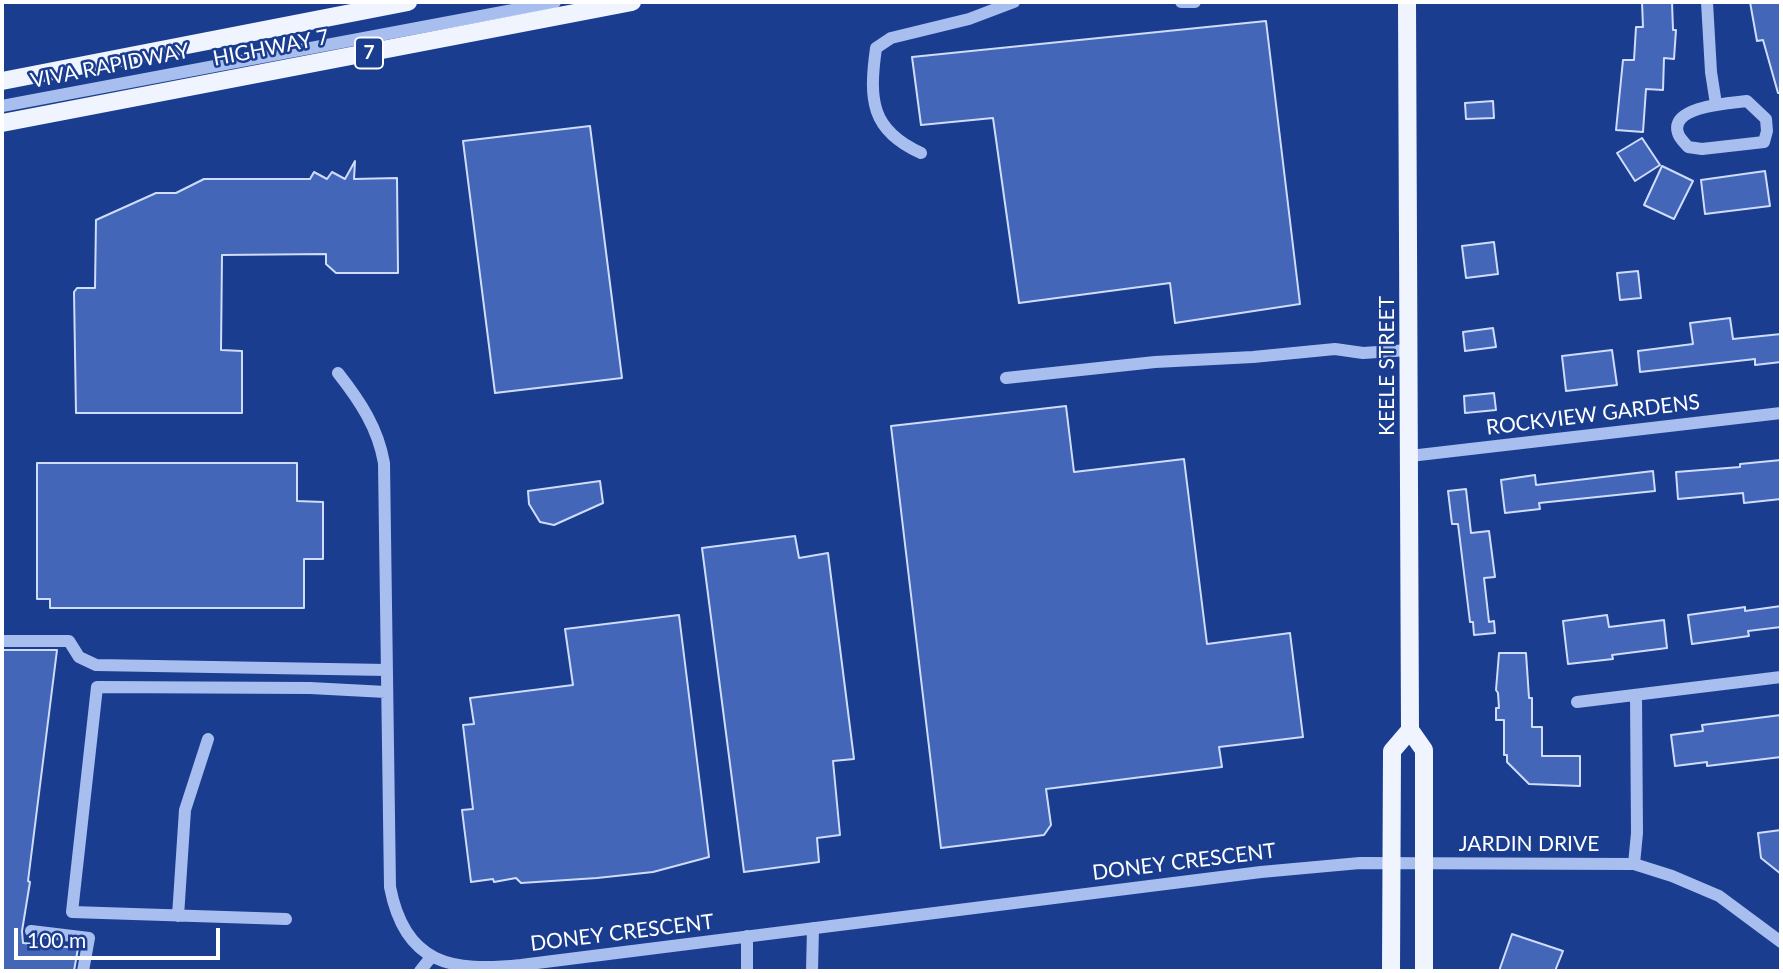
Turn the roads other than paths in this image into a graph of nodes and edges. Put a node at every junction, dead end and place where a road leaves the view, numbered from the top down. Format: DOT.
graph roads {
  1 [pos="408,2"];
  2 [pos="555,2"];
  3 [pos="632,2"];
  4 [pos="1014,2"];
  5 [pos="1181,2"];
  6 [pos="1195,2"];
  7 [pos="1407,2"];
  8 [pos="1707,2"];
  9 [pos="2,81"];
  10 [pos="107,95"];
  11 [pos="1716,104"];
  12 [pos="2,106"];
  13 [pos="2,123"];
  14 [pos="921,153"];
  15 [pos="1409,350"];
  16 [pos="338,373"];
  17 [pos="1006,378"];
  18 [pos="1781,413"];
  19 [pos="1410,456"];
  20 [pos="2,641"];
  21 [pos="387,670"];
  22 [pos="1781,677"];
  23 [pos="387,692"];
  24 [pos="1636,696"];
  25 [pos="1577,702"];
  26 [pos="1410,730"];
  27 [pos="208,739"];
  28 [pos="1391,863"];
  29 [pos="1424,864"];
  30 [pos="1634,864"];
  31 [pos="178,916"];
  32 [pos="286,919"];
  33 [pos="813,928"];
  34 [pos="31,931"];
  35 [pos="747,936"];
  36 [pos="1781,942"];
  37 [pos="432,956"];
  38 [pos="83,971"];
  39 [pos="420,971"];
  40 [pos="747,971"];
  41 [pos="812,971"];
  42 [pos="1391,971"];
  43 [pos="1424,971"];
  1 -- 9 [label="main road, HIGHWAY 7 / 7"];
  2 -- 10 [label="street, VIVA RAPIDWAY"];
  3 -- 10 [label="main road, HIGHWAY 7 / 7"];
  4 -- 14 [label="street"];
  5 -- 6 [label="street"];
  7 -- 15 [label="main road, KEELE STREET"];
  8 -- 11 [label="street"];
  10 -- 12 [label="street, VIVA RAPIDWAY"];
  10 -- 13 [label="main road, HIGHWAY 7 / 7"];
  11 -- 11 [label="street"];
  15 -- 17 [label="street"];
  15 -- 19 [label="main road, KEELE STREET"];
  16 -- 21 [label="street, DONEY CRESCENT"];
  18 -- 19 [label="street, ROCKVIEW GARDENS"];
  19 -- 26 [label="main road, KEELE STREET"];
  20 -- 21 [label="street"];
  21 -- 23 [label="street, DONEY CRESCENT"];
  22 -- 24 [label="street"];
  23 -- 31 [label="street"];
  23 -- 37 [label="street, DONEY CRESCENT"];
  24 -- 25 [label="street"];
  24 -- 30 [label="street"];
  26 -- 28 [label="main road"];
  26 -- 29 [label="main road, KEELE STREET"];
  27 -- 31 [label="street"];
  28 -- 29 [label="street, DONEY CRESCENT"];
  28 -- 33 [label="street, DONEY CRESCENT"];
  28 -- 42 [label="main road"];
  29 -- 30 [label="street, JARDIN DRIVE"];
  29 -- 43 [label="main road, KEELE STREET"];
  30 -- 36 [label="street, JARDIN DRIVE"];
  31 -- 32 [label="street"];
  33 -- 35 [label="street, DONEY CRESCENT"];
  33 -- 41 [label="street"];
  34 -- 38 [label="street"];
  35 -- 37 [label="street, DONEY CRESCENT"];
  35 -- 40 [label="street"];
  37 -- 39 [label="street"];
}
